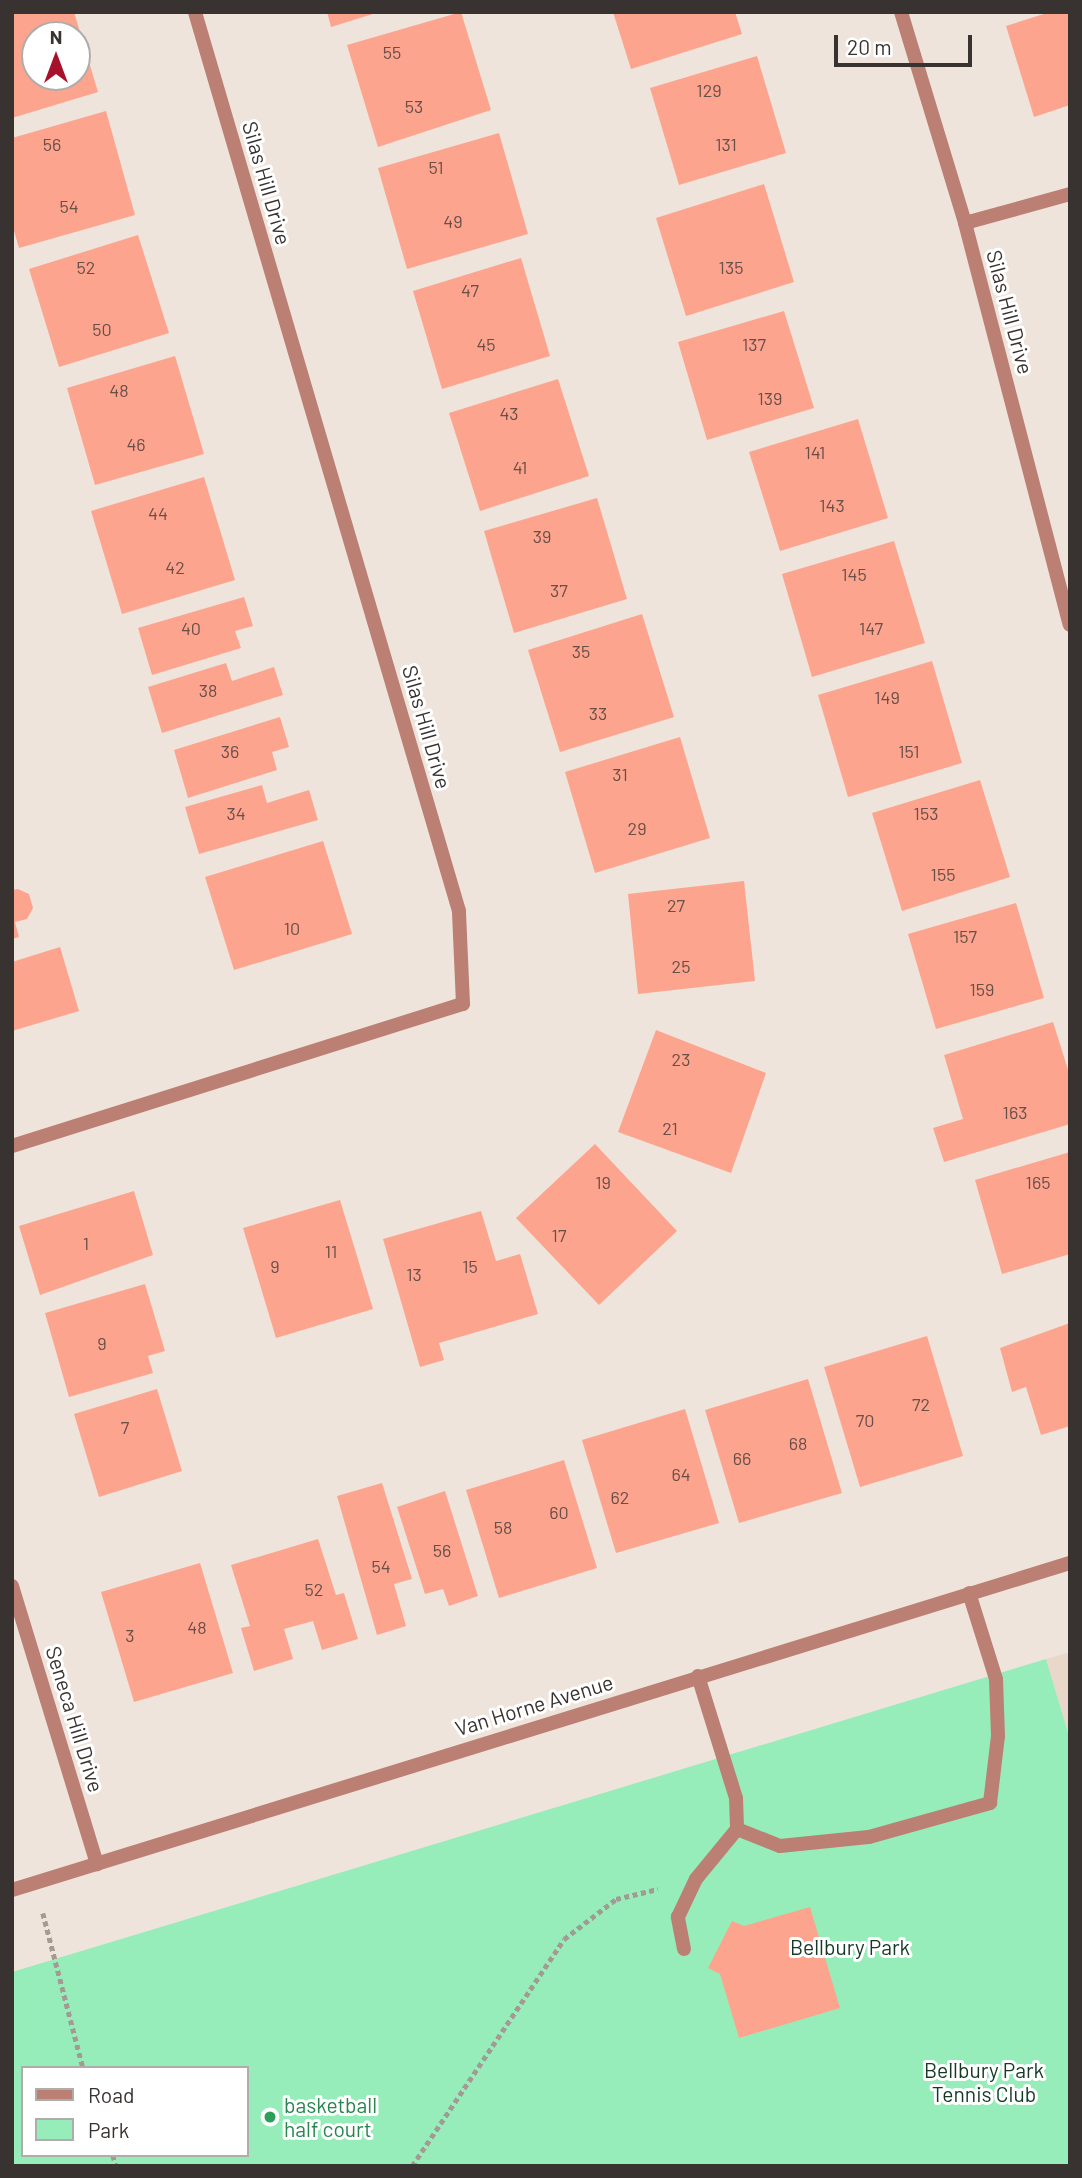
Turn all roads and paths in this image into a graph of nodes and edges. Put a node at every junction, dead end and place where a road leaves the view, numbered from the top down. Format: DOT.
graph roads {
  1 [pos="195,12"];
  2 [pos="901,12"];
  3 [pos="1070,194"];
  4 [pos="965,223"];
  5 [pos="1070,625"];
  6 [pos="12,1146"];
  7 [pos="1070,1563"];
  8 [pos="12,1586"];
  9 [pos="969,1593"];
  10 [pos="698,1676"];
  11 [pos="737,1829"];
  12 [pos="97,1864"];
  13 [pos="696,1879"];
  14 [pos="12,1890"];
  15 [pos="46,1922"];
  16 [pos="684,1949"];
  17 [pos="82,2066"];
  18 [pos="412,2166"];
  1 -- 6 [label="street, Silas Hill Drive"];
  2 -- 4 [label="street, Silas Hill Drive"];
  3 -- 4 [label="street"];
  4 -- 5 [label="street, Silas Hill Drive"];
  7 -- 9 [label="street, Van Horne Avenue"];
  8 -- 12 [label="street, Seneca Hill Drive"];
  9 -- 10 [label="street, Van Horne Avenue"];
  9 -- 11 [label="street"];
  10 -- 11 [label="street"];
  10 -- 12 [label="street, Van Horne Avenue"];
  11 -- 13 [label="street"];
  12 -- 14 [label="street, Van Horne Avenue"];
  13 -- 16 [label="street"];
  13 -- 18 [label="path"];
  15 -- 17 [label="path"];
}
